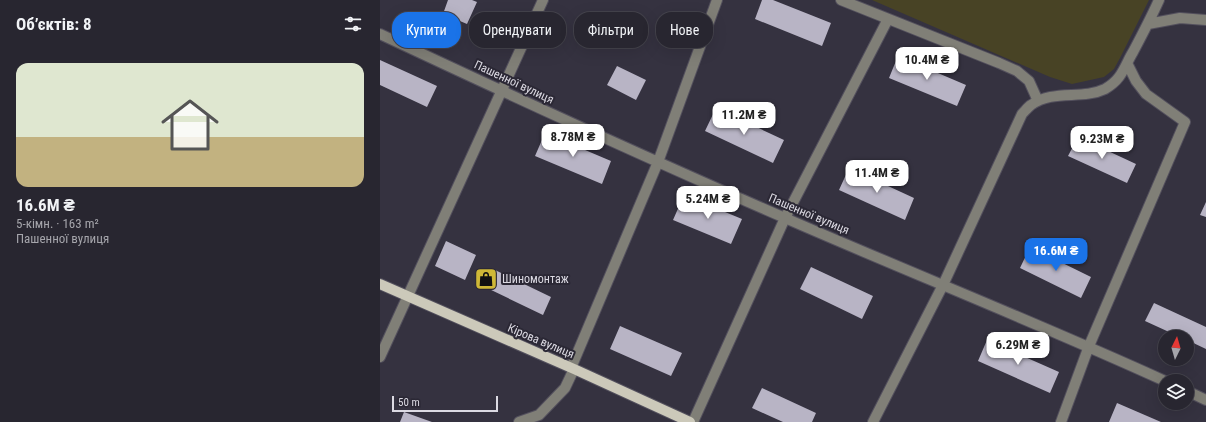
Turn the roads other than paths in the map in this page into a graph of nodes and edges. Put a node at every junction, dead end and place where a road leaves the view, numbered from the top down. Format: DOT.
graph roads {
  1 [pos="543,0"];
  2 [pos="718,0"];
  3 [pos="841,0"];
  4 [pos="1159,0"];
  5 [pos="888,19"];
  6 [pos="1206,20"];
  7 [pos="1148,24"];
  8 [pos="380,34"];
  9 [pos="1127,63"];
  10 [pos="501,90"];
  11 [pos="1038,101"];
  12 [pos="658,162"];
  13 [pos="785,218"];
  14 [pos="380,284"];
  15 [pos="942,285"];
  16 [pos="407,297"];
  17 [pos="1089,346"];
  18 [pos="380,357"];
  19 [pos="573,369"];
  20 [pos="1158,378"];
  21 [pos="1194,395"];
  22 [pos="1206,400"];
  23 [pos="519,422"];
  24 [pos="692,422"];
  25 [pos="873,422"];
  26 [pos="1061,422"];
  1 -- 10 [label="street"];
  2 -- 12 [label="street"];
  3 -- 5 [label="street"];
  4 -- 7 [label="street"];
  5 -- 11 [label="street"];
  5 -- 13 [label="street"];
  6 -- 7 [label="street"];
  7 -- 9 [label="street"];
  8 -- 10 [label="street, Пашенної вулиця"];
  9 -- 11 [label="street"];
  9 -- 17 [label="street"];
  10 -- 12 [label="street, Пашенної вулиця"];
  10 -- 16 [label="street"];
  11 -- 15 [label="street"];
  12 -- 13 [label="street, Пашенної вулиця"];
  12 -- 19 [label="street"];
  13 -- 15 [label="street, Пашенної вулиця"];
  13 -- 24 [label="street"];
  14 -- 16 [label="main road, Кірова вулиця"];
  15 -- 17 [label="street, Пашенної вулиця"];
  15 -- 25 [label="street"];
  16 -- 18 [label="street"];
  16 -- 19 [label="main road, Кірова вулиця"];
  17 -- 20 [label="street, Пашенної вулиця"];
  17 -- 26 [label="street"];
  19 -- 23 [label="street"];
  19 -- 24 [label="main road, Кірова вулиця"];
  21 -- 22 [label="street"];
}
